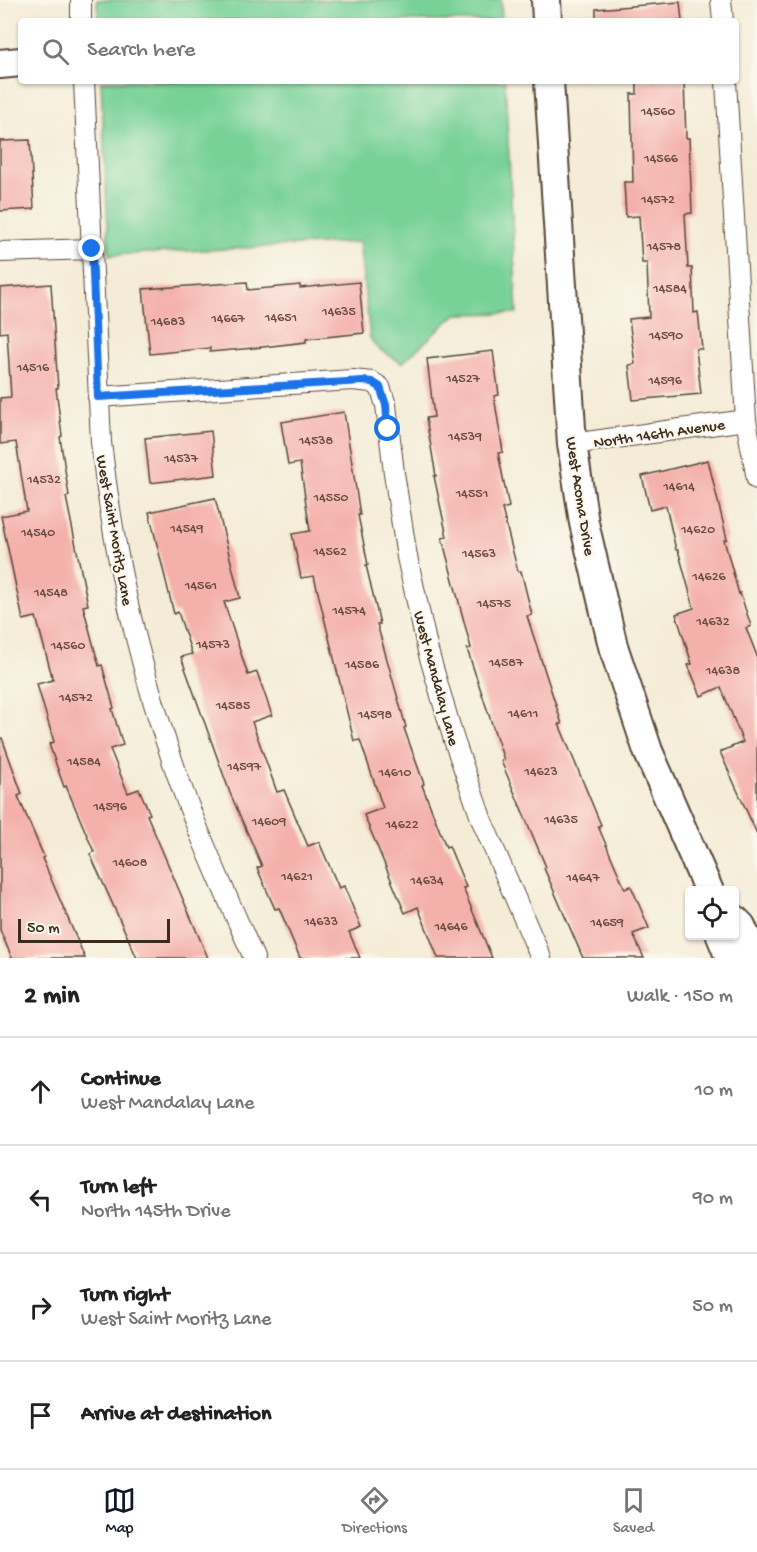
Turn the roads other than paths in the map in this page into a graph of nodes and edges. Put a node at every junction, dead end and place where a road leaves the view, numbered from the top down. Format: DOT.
graph roads {
  1 [pos="81,0"];
  2 [pos="546,0"];
  3 [pos="721,0"];
  4 [pos="81,18"];
  5 [pos="547,18"];
  6 [pos="723,18"];
  7 [pos="18,62"];
  8 [pos="0,64"];
  9 [pos="84,84"];
  10 [pos="549,84"];
  11 [pos="726,84"];
  12 [pos="92,249"];
  13 [pos="0,252"];
  14 [pos="98,397"];
  15 [pos="746,420"];
  16 [pos="572,444"];
  17 [pos="757,479"];
  18 [pos="707,886"];
  19 [pos="739,924"];
  20 [pos="723,940"];
  21 [pos="254,958"];
  22 [pos="541,958"];
  23 [pos="730,958"];
  24 [pos="755,958"];
  1 -- 4 [label="street"];
  2 -- 5 [label="street"];
  3 -- 6 [label="street"];
  7 -- 8 [label="street"];
  9 -- 12 [label="street, West Saint Moritz Lane"];
  10 -- 16 [label="street, West Acoma Drive"];
  11 -- 15 [label="street"];
  12 -- 13 [label="street"];
  12 -- 14 [label="street, West Saint Moritz Lane"];
  14 -- 21 [label="street, West Saint Moritz Lane"];
  14 -- 22 [label="street, West Mandalay Lane"];
  15 -- 16 [label="street, North 146th Avenue"];
  15 -- 17 [label="street"];
  16 -- 18 [label="street, West Acoma Drive"];
  19 -- 24 [label="street"];
  20 -- 23 [label="street"];
}
